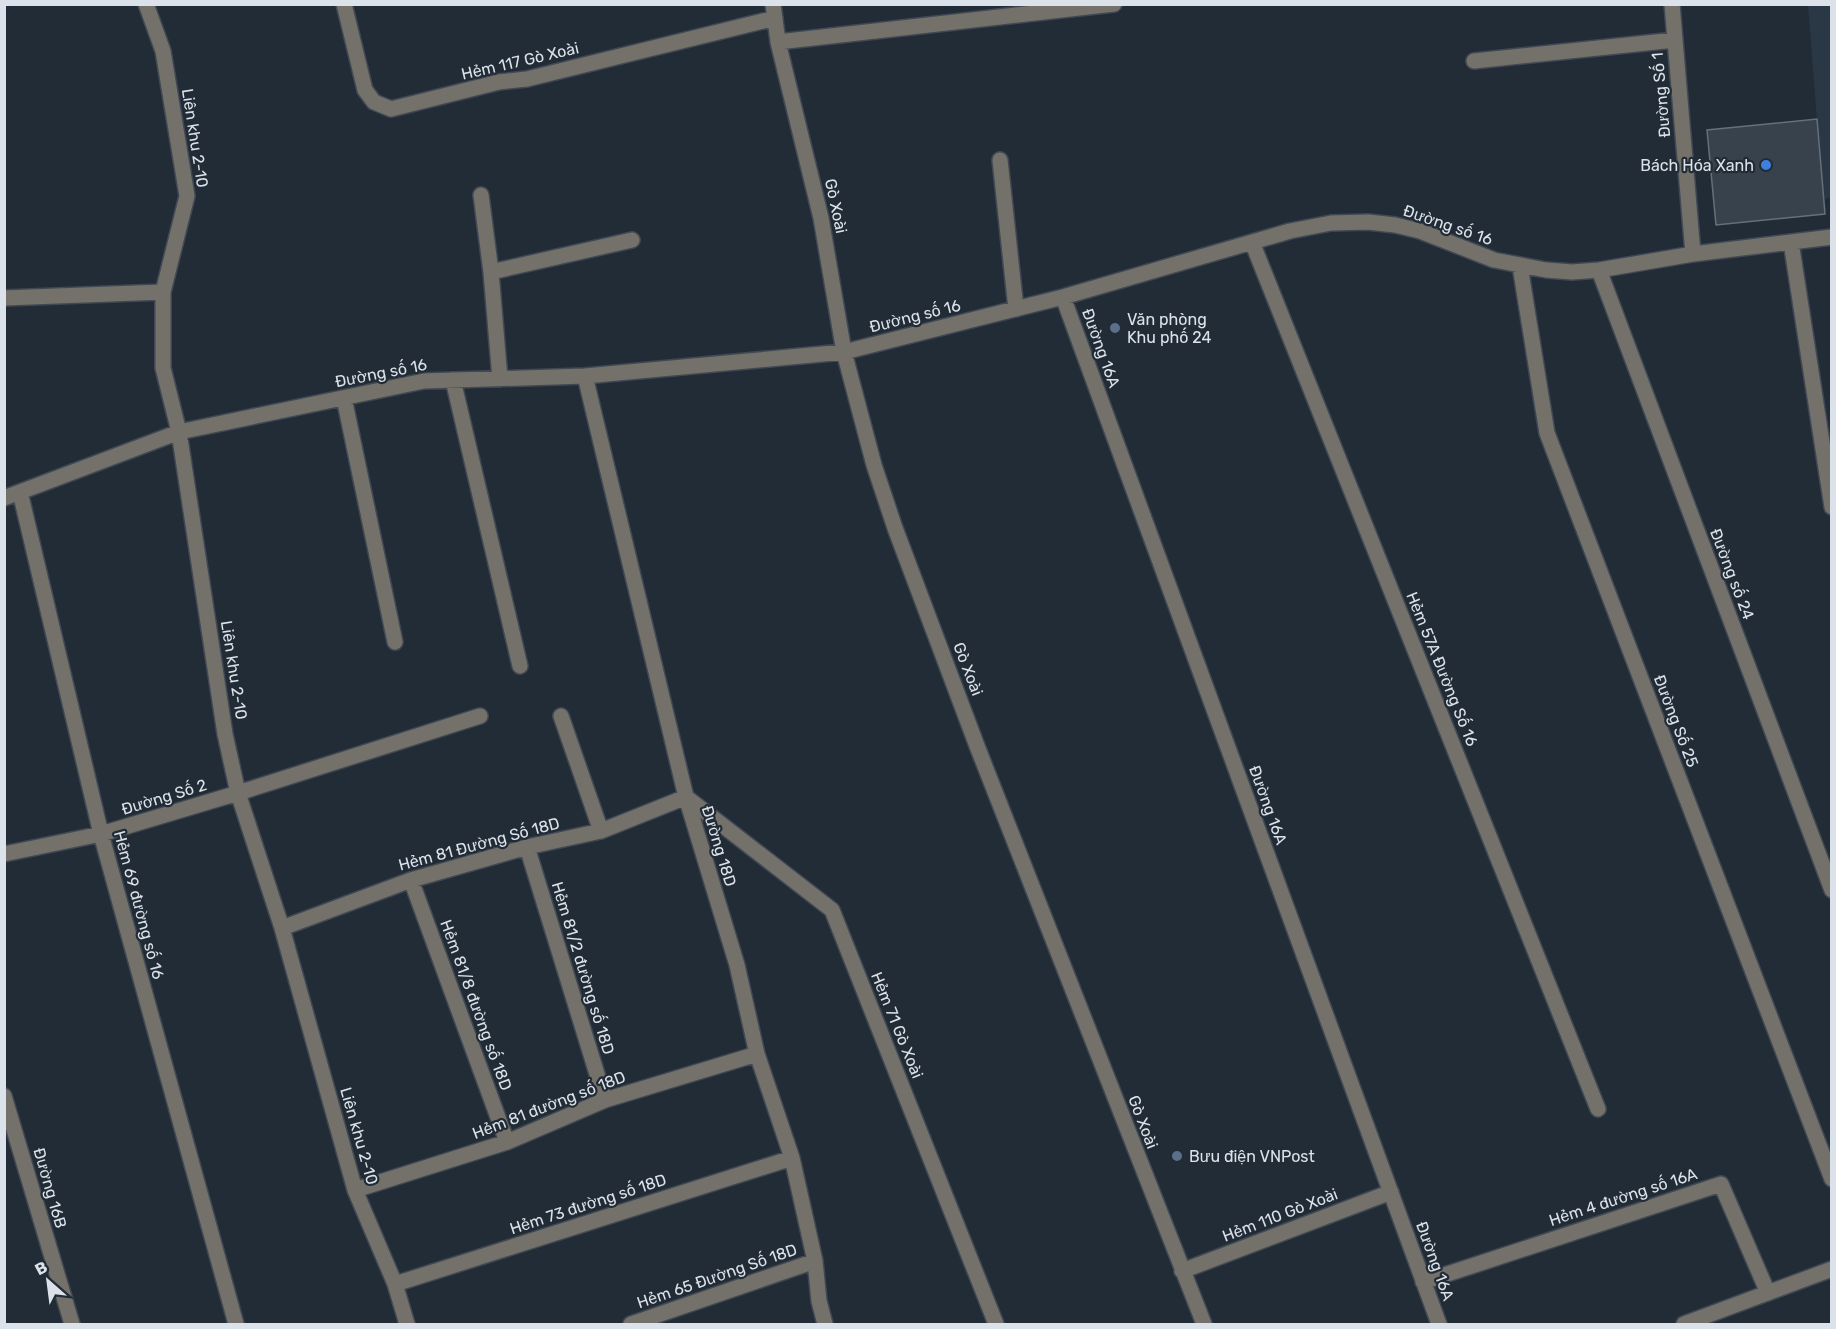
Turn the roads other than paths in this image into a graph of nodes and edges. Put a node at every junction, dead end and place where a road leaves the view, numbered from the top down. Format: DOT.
graph roads {
  1 [pos="146,4"];
  2 [pos="344,4"];
  3 [pos="1114,4"];
  4 [pos="1672,4"];
  5 [pos="774,11"];
  6 [pos="1675,40"];
  7 [pos="778,42"];
  8 [pos="1474,61"];
  9 [pos="999,160"];
  10 [pos="481,195"];
  11 [pos="1832,237"];
  12 [pos="632,240"];
  13 [pos="1252,243"];
  14 [pos="1791,243"];
  15 [pos="1693,254"];
  16 [pos="1520,266"];
  17 [pos="1599,270"];
  18 [pos="491,272"];
  19 [pos="163,292"];
  20 [pos="4,297"];
  21 [pos="1063,297"];
  22 [pos="1016,309"];
  23 [pos="844,352"];
  24 [pos="585,376"];
  25 [pos="500,379"];
  26 [pos="453,380"];
  27 [pos="344,398"];
  28 [pos="179,432"];
  29 [pos="20,492"];
  30 [pos="4,498"];
  31 [pos="1832,507"];
  32 [pos="395,642"];
  33 [pos="520,666"];
  34 [pos="480,716"];
  35 [pos="561,716"];
  36 [pos="238,793"];
  37 [pos="686,797"];
  38 [pos="601,831"];
  39 [pos="101,834"];
  40 [pos="527,847"];
  41 [pos="4,854"];
  42 [pos="411,880"];
  43 [pos="1832,890"];
  44 [pos="282,928"];
  45 [pos="757,1054"];
  46 [pos="4,1096"];
  47 [pos="605,1100"];
  48 [pos="1598,1109"];
  49 [pos="507,1142"];
  50 [pos="792,1158"];
  51 [pos="1832,1179"];
  52 [pos="355,1190"];
  53 [pos="1390,1192"];
  54 [pos="815,1261"];
  55 [pos="1832,1269"];
  56 [pos="1182,1271"];
  57 [pos="1423,1282"];
  58 [pos="395,1284"];
  59 [pos="1768,1293"];
  60 [pos="72,1324"];
  61 [pos="236,1324"];
  62 [pos="407,1324"];
  63 [pos="631,1324"];
  64 [pos="825,1324"];
  65 [pos="996,1324"];
  66 [pos="1204,1324"];
  67 [pos="1439,1324"];
  68 [pos="1684,1324"];
  1 -- 19 [label="street, Liên khu 2-10"];
  2 -- 5 [label="street, Hẻm 117 Gò Xoài"];
  3 -- 7 [label="street"];
  4 -- 6 [label="street, Đường Số 1"];
  5 -- 7 [label="street, Gò Xoài"];
  6 -- 8 [label="street"];
  6 -- 15 [label="street, Đường Số 1"];
  7 -- 23 [label="street, Gò Xoài"];
  9 -- 22 [label="street"];
  10 -- 18 [label="street"];
  11 -- 14 [label="street, Đường số 16"];
  12 -- 18 [label="street"];
  13 -- 16 [label="street, Đường số 16"];
  13 -- 21 [label="street, Đường số 16"];
  13 -- 48 [label="street, Hẻm 57A Đường Số 16"];
  14 -- 15 [label="street, Đường số 16"];
  14 -- 31 [label="street"];
  15 -- 17 [label="street, Đường số 16"];
  16 -- 17 [label="street, Đường số 16"];
  16 -- 51 [label="street, Đường Số 25"];
  17 -- 43 [label="street, Đường số 24"];
  18 -- 25 [label="street"];
  19 -- 20 [label="street"];
  19 -- 28 [label="street, Liên khu 2-10"];
  21 -- 22 [label="street, Đường số 16"];
  21 -- 53 [label="street, Đường 16A"];
  22 -- 23 [label="street, Đường số 16"];
  23 -- 24 [label="street, Đường số 16"];
  23 -- 56 [label="street, Gò Xoài"];
  24 -- 25 [label="street, Đường số 16"];
  24 -- 37 [label="street, Đường 18D"];
  25 -- 26 [label="street, Đường số 16"];
  26 -- 27 [label="street, Đường số 16"];
  26 -- 33 [label="street"];
  27 -- 28 [label="street, Đường số 16"];
  27 -- 32 [label="street"];
  28 -- 29 [label="street, Đường số 16"];
  28 -- 36 [label="street, Liên khu 2-10"];
  29 -- 30 [label="street, Đường số 16"];
  29 -- 39 [label="street, Hẻm 69 đường số 16"];
  34 -- 36 [label="street, Đường Số 2"];
  35 -- 38 [label="street"];
  36 -- 39 [label="street, Đường Số 2"];
  36 -- 44 [label="street, Liên khu 2-10"];
  37 -- 38 [label="street, Hẻm 81 Đường Số 18D"];
  37 -- 45 [label="street, Đường 18D"];
  37 -- 65 [label="street, Hẻm 71 Gò Xoài"];
  38 -- 40 [label="street, Hẻm 81 Đường Số 18D"];
  39 -- 41 [label="street"];
  39 -- 61 [label="street, Hẻm 69 đường số 16"];
  40 -- 42 [label="street, Hẻm 81 Đường Số 18D"];
  40 -- 47 [label="street, Hẻm 81/2 đường số 18D"];
  42 -- 44 [label="street, Hẻm 81 Đường Số 18D"];
  42 -- 49 [label="street, Hẻm 81/8 đường số 18D"];
  44 -- 52 [label="street, Liên khu 2-10"];
  45 -- 47 [label="street, Hẻm 81 đường số 18D"];
  45 -- 50 [label="street, Đường 18D"];
  46 -- 60 [label="street, Đường 16B"];
  47 -- 49 [label="street, Hẻm 81 đường số 18D"];
  49 -- 52 [label="street, Hẻm 81 đường số 18D"];
  50 -- 54 [label="street, Đường 18D"];
  50 -- 58 [label="street, Hẻm 73 đường số 18D"];
  52 -- 58 [label="street, Liên khu 2-10"];
  53 -- 56 [label="street, Hẻm 110 Gò Xoài"];
  53 -- 57 [label="street, Đường 16A"];
  54 -- 63 [label="street, Hẻm 65 Đường Số 18D"];
  54 -- 64 [label="street, Đường 18D"];
  55 -- 59 [label="street"];
  56 -- 66 [label="street, Gò Xoài"];
  57 -- 59 [label="street, Hẻm 4 đường số 16A"];
  57 -- 67 [label="street, Đường 16A"];
  58 -- 62 [label="street, Liên khu 2-10"];
  59 -- 68 [label="street"];
}
